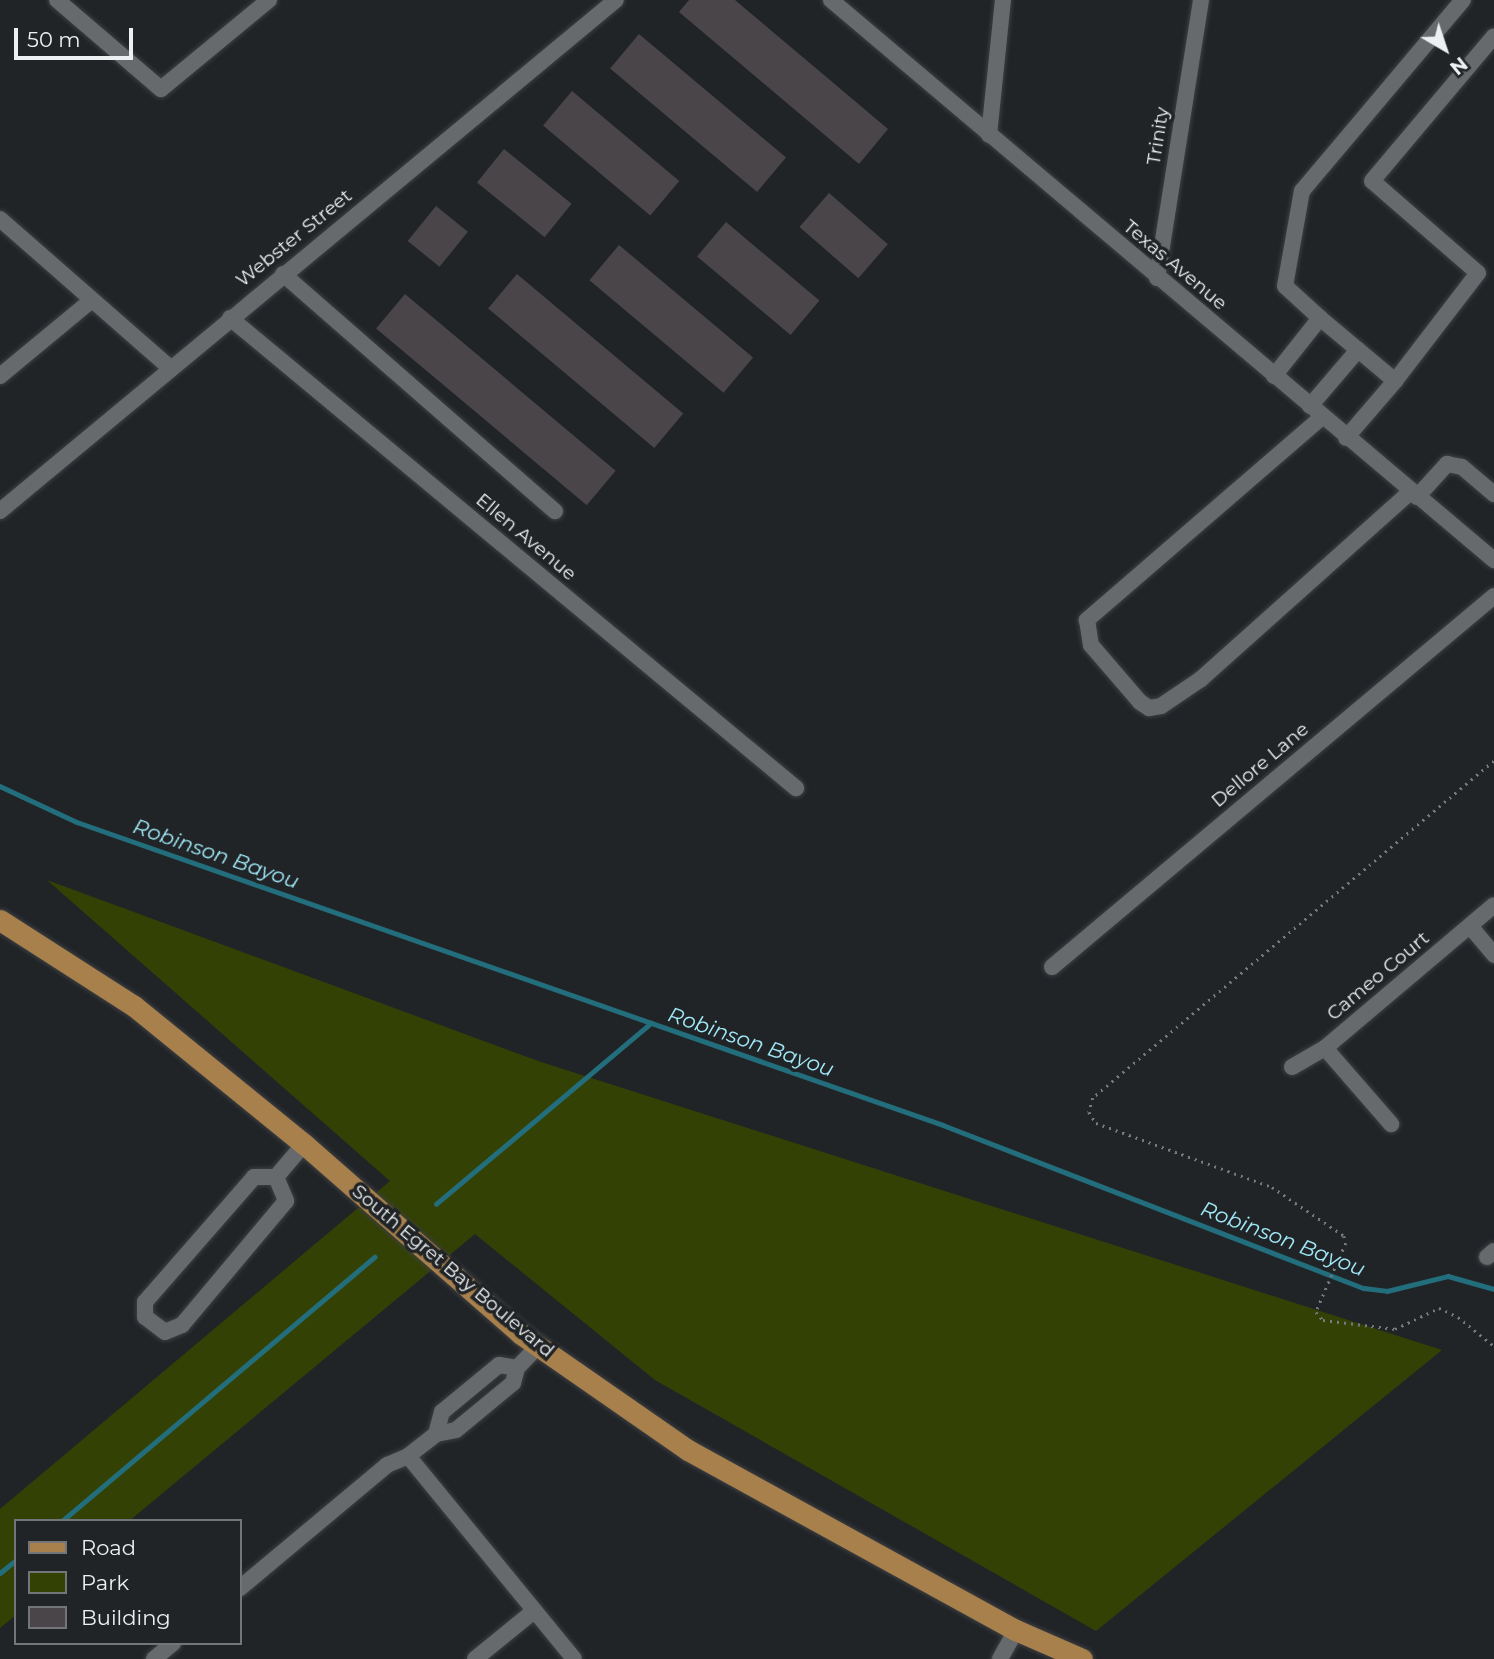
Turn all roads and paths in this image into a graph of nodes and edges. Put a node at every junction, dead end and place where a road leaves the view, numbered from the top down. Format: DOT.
graph roads {
  1 [pos="57,0"];
  2 [pos="269,0"];
  3 [pos="616,0"];
  4 [pos="831,0"];
  5 [pos="1003,0"];
  6 [pos="1201,0"];
  7 [pos="1463,0"];
  8 [pos="1494,36"];
  9 [pos="989,135"];
  10 [pos="0,219"];
  11 [pos="283,274"];
  12 [pos="1157,278"];
  13 [pos="92,300"];
  14 [pos="230,318"];
  15 [pos="1320,318"];
  16 [pos="1358,351"];
  17 [pos="170,368"];
  18 [pos="0,376"];
  19 [pos="1274,376"];
  20 [pos="1395,381"];
  21 [pos="1316,411"];
  22 [pos="1346,438"];
  23 [pos="1414,494"];
  24 [pos="1494,494"];
  25 [pos="0,511"];
  26 [pos="555,511"];
  27 [pos="1494,560"];
  28 [pos="1494,596"];
  29 [pos="1494,761"];
  30 [pos="796,788"];
  31 [pos="1494,905"];
  32 [pos="0,920"];
  33 [pos="1470,926"];
  34 [pos="1494,955"];
  35 [pos="1052,967"];
  36 [pos="1325,1048"];
  37 [pos="1292,1067"];
  38 [pos="1391,1124"];
  39 [pos="304,1144"];
  40 [pos="276,1177"];
  41 [pos="538,1346"];
  42 [pos="1494,1346"];
  43 [pos="517,1368"];
  44 [pos="436,1434"];
  45 [pos="408,1456"];
  46 [pos="242,1586"];
  47 [pos="534,1611"];
  48 [pos="1016,1630"];
  49 [pos="171,1645"];
  50 [pos="1072,1658"];
  51 [pos="154,1659"];
  52 [pos="475,1659"];
  53 [pos="574,1659"];
  54 [pos="1000,1659"];
  1 -- 2 [label="street"];
  3 -- 11 [label="street, Webster Street"];
  4 -- 9 [label="street, Texas Avenue"];
  5 -- 9 [label="street"];
  6 -- 12 [label="street, Trinity"];
  7 -- 15 [label="street"];
  8 -- 20 [label="street"];
  9 -- 12 [label="street, Texas Avenue"];
  10 -- 13 [label="street"];
  11 -- 14 [label="street, Webster Street"];
  11 -- 26 [label="street"];
  12 -- 19 [label="street, Texas Avenue"];
  13 -- 17 [label="street"];
  13 -- 18 [label="street"];
  14 -- 17 [label="street, Webster Street"];
  14 -- 30 [label="street, Ellen Avenue"];
  15 -- 16 [label="street"];
  15 -- 19 [label="street"];
  16 -- 20 [label="street"];
  16 -- 21 [label="street"];
  17 -- 25 [label="street, Webster Street"];
  19 -- 21 [label="street, Texas Avenue"];
  20 -- 22 [label="street"];
  21 -- 22 [label="street, Texas Avenue"];
  21 -- 23 [label="street"];
  22 -- 23 [label="street, Texas Avenue"];
  23 -- 24 [label="street"];
  23 -- 27 [label="street, Texas Avenue"];
  28 -- 35 [label="street, Dellore Lane"];
  29 -- 42 [label="path"];
  31 -- 33 [label="street, Cameo Court"];
  32 -- 39 [label="main road, South Egret Bay Boulevard"];
  33 -- 34 [label="street"];
  33 -- 36 [label="street, Cameo Court"];
  36 -- 37 [label="street"];
  36 -- 38 [label="street, Cameo Court"];
  39 -- 40 [label="street"];
  39 -- 41 [label="main road, South Egret Bay Boulevard"];
  40 -- 40 [label="street"];
  41 -- 43 [label="street"];
  41 -- 48 [label="main road, South Egret Bay Boulevard"];
  43 -- 44 [label="street"];
  43 -- 44 [label="street"];
  44 -- 45 [label="street"];
  45 -- 46 [label="street"];
  45 -- 47 [label="street"];
  47 -- 52 [label="street"];
  47 -- 53 [label="street"];
  48 -- 50 [label="main road, South Egret Bay Boulevard"];
  48 -- 54 [label="street"];
  49 -- 51 [label="street"];
}
